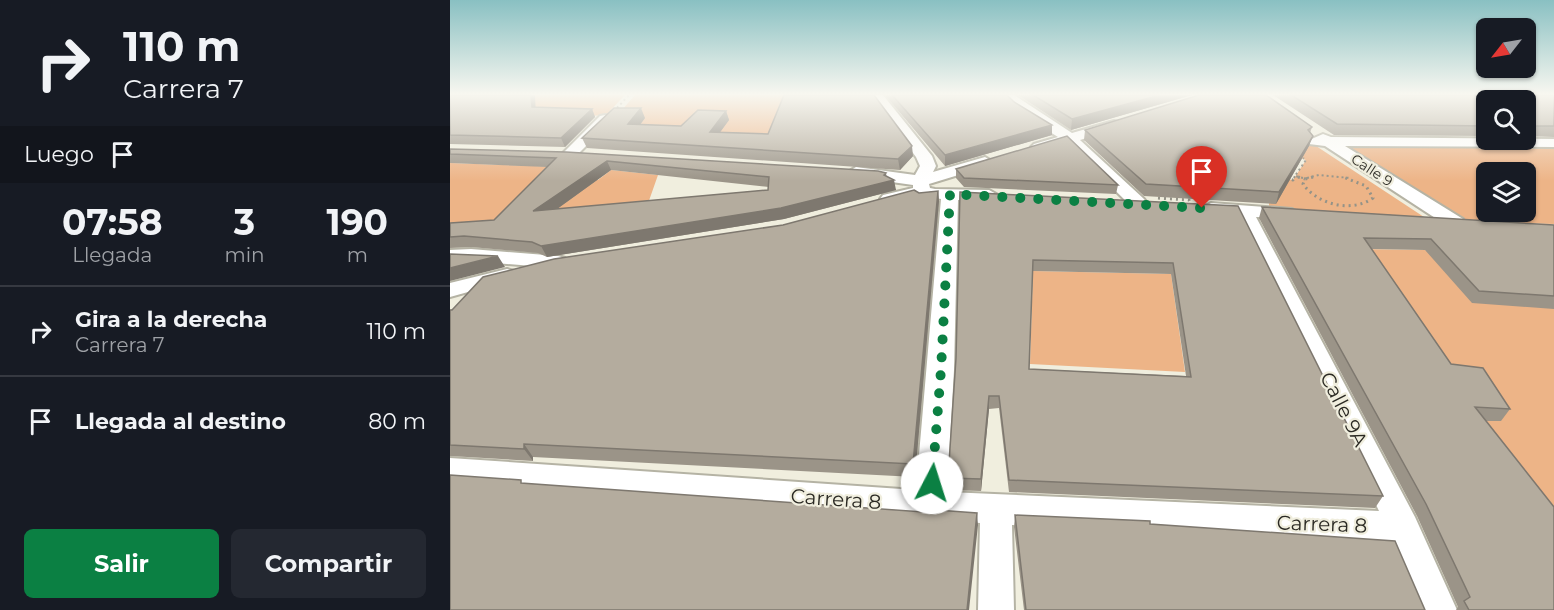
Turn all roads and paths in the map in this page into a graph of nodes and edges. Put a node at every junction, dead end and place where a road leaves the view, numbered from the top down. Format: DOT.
graph roads {
  1 [pos="601,123"];
  2 [pos="898,123"];
  3 [pos="1047,123"];
  4 [pos="1118,123"];
  5 [pos="1070,138"];
  6 [pos="1554,144"];
  7 [pos="1027,150"];
  8 [pos="548,153"];
  9 [pos="570,154"];
  10 [pos="594,156"];
  11 [pos="1299,157"];
  12 [pos="995,159"];
  13 [pos="845,172"];
  14 [pos="1295,176"];
  15 [pos="1277,177"];
  16 [pos="1305,179"];
  17 [pos="921,186"];
  18 [pos="950,194"];
  19 [pos="1007,196"];
  20 [pos="1115,202"];
  21 [pos="1152,202"];
  22 [pos="876,203"];
  23 [pos="1194,207"];
  24 [pos="1244,211"];
  25 [pos="1312,215"];
  26 [pos="1416,221"];
  27 [pos="1447,223"];
  28 [pos="1478,224"];
  29 [pos="450,256"];
  30 [pos="580,259"];
  31 [pos="558,262"];
  32 [pos="482,281"];
  33 [pos="450,290"];
  34 [pos="450,315"];
  35 [pos="450,471"];
  36 [pos="930,506"];
  37 [pos="996,510"];
  38 [pos="1403,527"];
  39 [pos="996,610"];
  40 [pos="1439,610"];
  1 -- 9 [label="street"];
  2 -- 17 [label="street"];
  3 -- 5 [label="street"];
  4 -- 5 [label="street"];
  5 -- 7 [label="street"];
  5 -- 21 [label="street"];
  6 -- 27 [label="street, Calle 9"];
  8 -- 9 [label="street"];
  9 -- 10 [label="street"];
  11 -- 14 [label="path"];
  12 -- 17 [label="street"];
  13 -- 17 [label="street"];
  14 -- 15 [label="path"];
  14 -- 16 [label="path"];
  16 -- 16 [label="path"];
  17 -- 18 [label="street"];
  17 -- 22 [label="street"];
  18 -- 19 [label="street"];
  18 -- 36 [label="street"];
  20 -- 21 [label="street"];
  21 -- 23 [label="path"];
  23 -- 24 [label="street"];
  24 -- 25 [label="street"];
  24 -- 38 [label="street, Calle 9A"];
  26 -- 27 [label="street"];
  27 -- 28 [label="street"];
  29 -- 31 [label="street"];
  30 -- 31 [label="street"];
  31 -- 32 [label="street"];
  32 -- 33 [label="street"];
  32 -- 34 [label="street"];
  35 -- 36 [label="street, Carrera 8"];
  36 -- 37 [label="street, Carrera 8"];
  37 -- 38 [label="street, Carrera 8"];
  37 -- 39 [label="street"];
  38 -- 40 [label="street, Calle 9A"];
}
